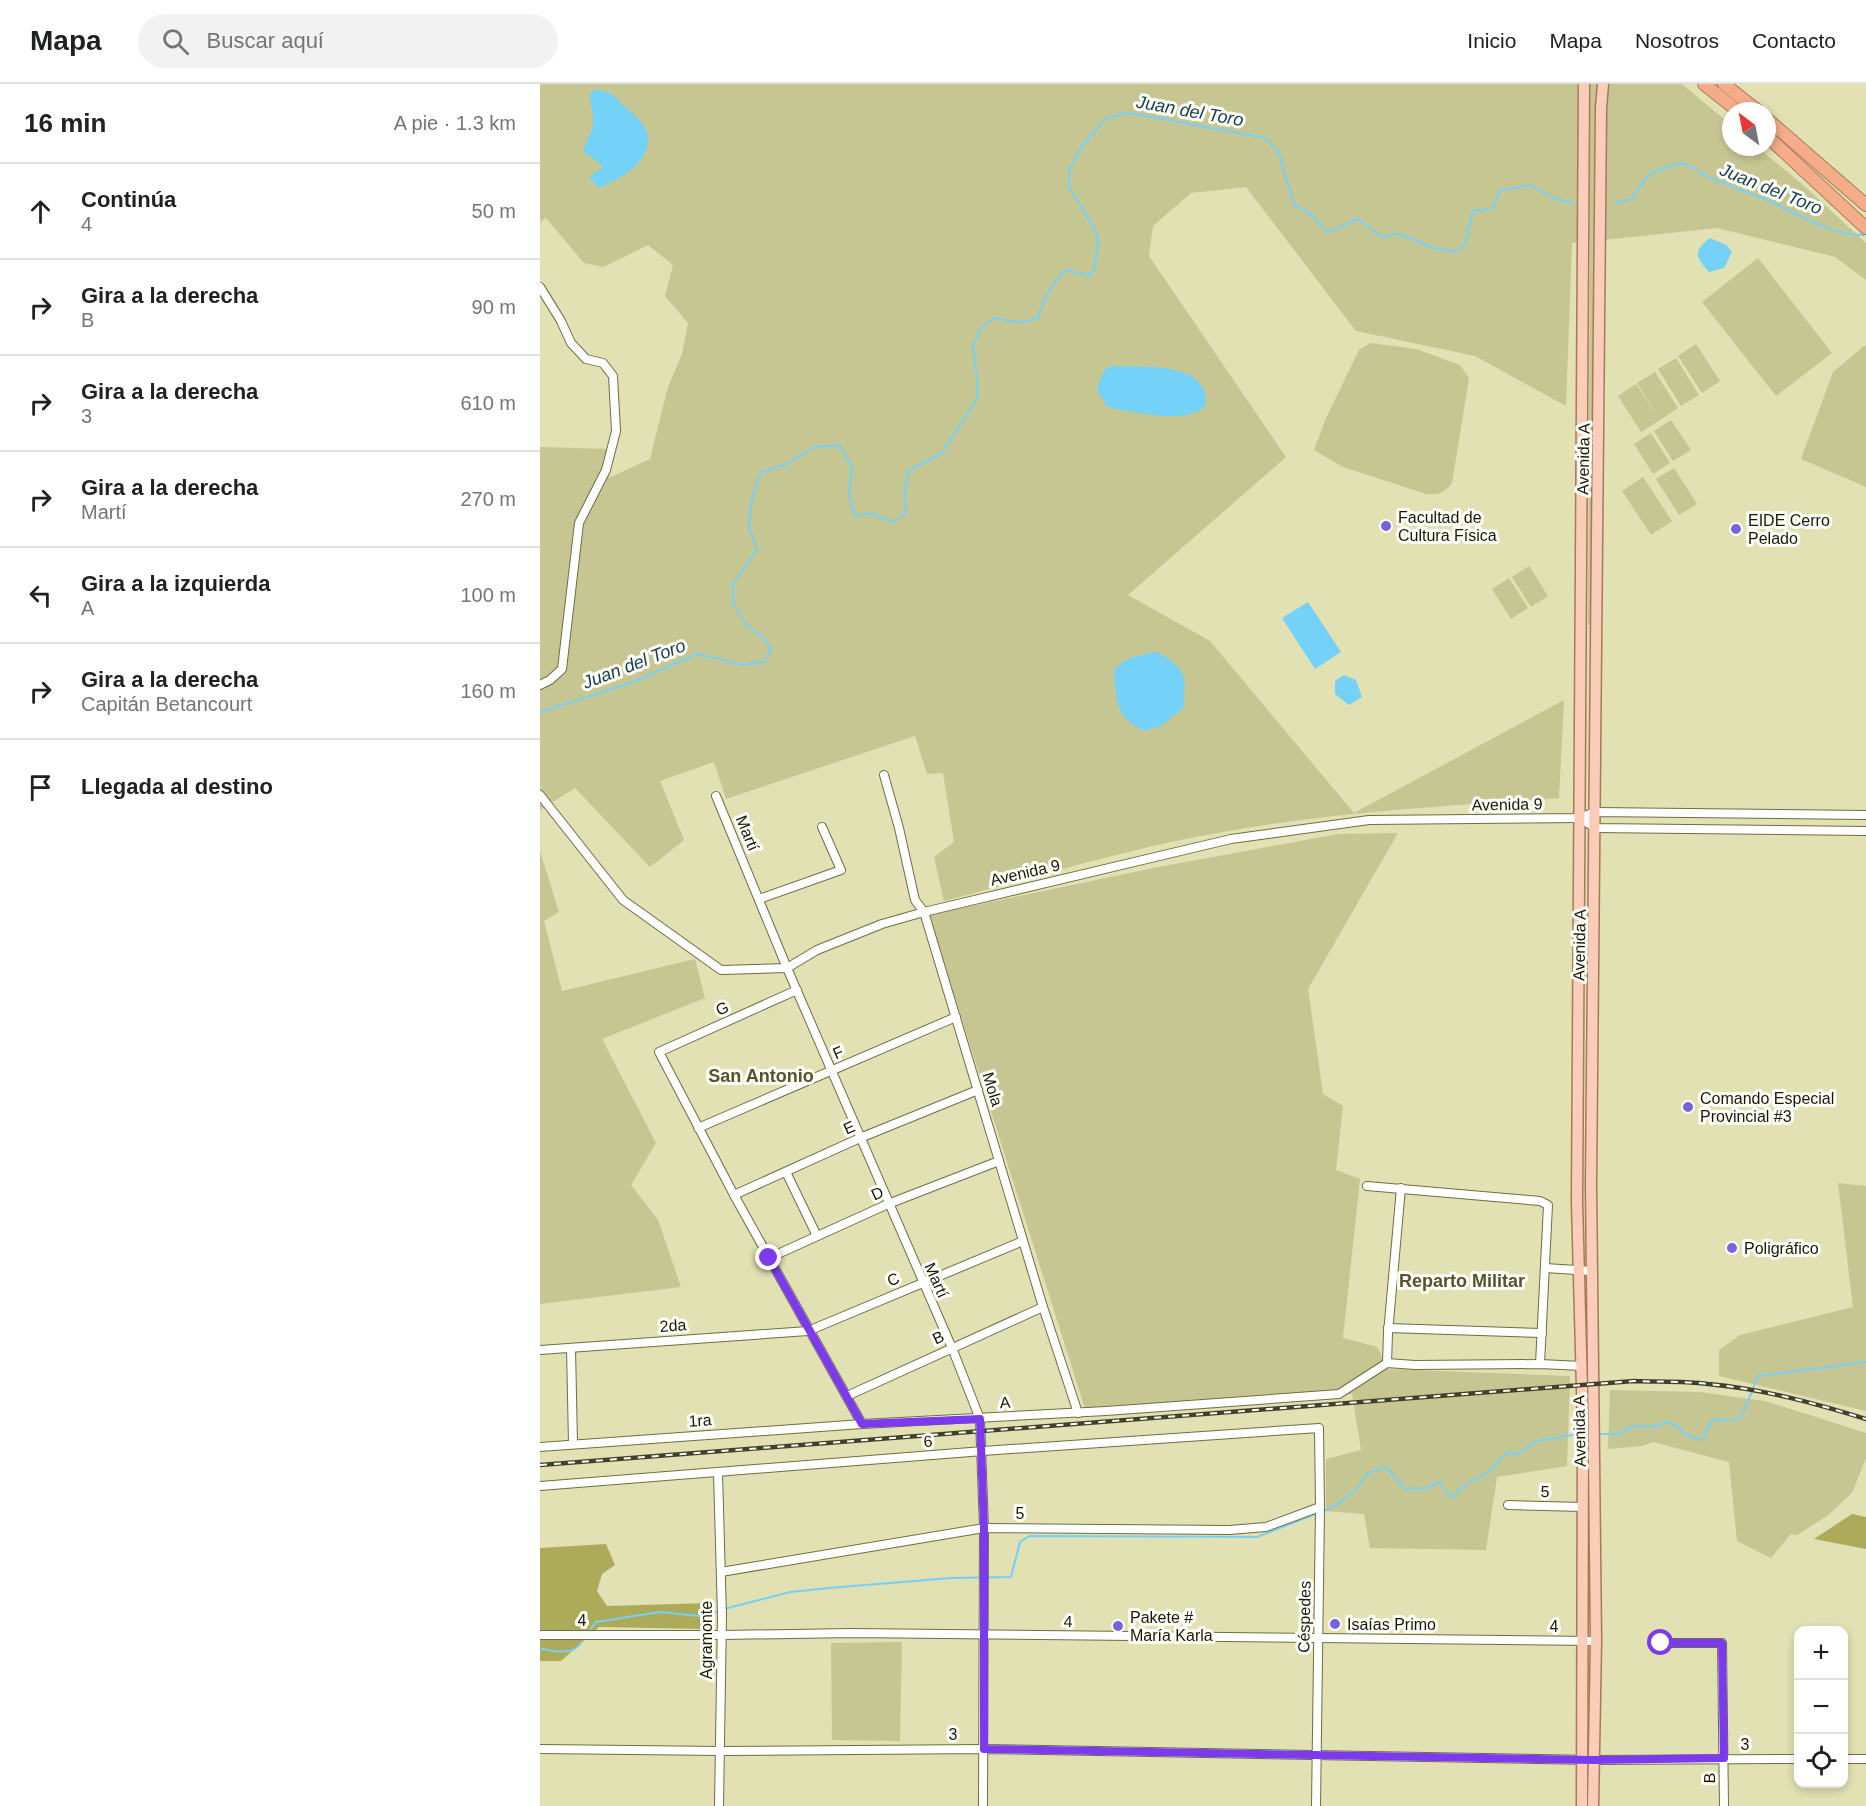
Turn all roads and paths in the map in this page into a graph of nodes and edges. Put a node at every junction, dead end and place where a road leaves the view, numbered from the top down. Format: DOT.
graph roads {
  1 [pos="1584,84"];
  2 [pos="1603,84"];
  3 [pos="1704,84"];
  4 [pos="1724,84"];
  5 [pos="1727,102"];
  6 [pos="1747,102"];
  7 [pos="1776,126"];
  8 [pos="1776,144"];
  9 [pos="1866,205"];
  10 [pos="1866,228"];
  11 [pos="540,287"];
  12 [pos="1596,645"];
  13 [pos="1580,656"];
  14 [pos="540,685"];
  15 [pos="884,775"];
  16 [pos="540,795"];
  17 [pos="716,796"];
  18 [pos="1595,812"];
  19 [pos="1866,815"];
  20 [pos="1580,818"];
  21 [pos="822,827"];
  22 [pos="1595,828"];
  23 [pos="1866,831"];
  24 [pos="759,898"];
  25 [pos="924,912"];
  26 [pos="787,968"];
  27 [pos="797,990"];
  28 [pos="956,1017"];
  29 [pos="832,1071"];
  30 [pos="978,1090"];
  31 [pos="698,1128"];
  32 [pos="860,1138"];
  33 [pos="999,1161"];
  34 [pos="786,1172"];
  35 [pos="1367,1186"];
  36 [pos="1401,1188"];
  37 [pos="734,1195"];
  38 [pos="888,1204"];
  39 [pos="817,1236"];
  40 [pos="1023,1241"];
  41 [pos="769,1258"];
  42 [pos="1545,1268"];
  43 [pos="1578,1270"];
  44 [pos="1592,1270"];
  45 [pos="922,1283"];
  46 [pos="1043,1307"];
  47 [pos="1388,1328"];
  48 [pos="808,1330"];
  49 [pos="1542,1333"];
  50 [pos="571,1348"];
  51 [pos="952,1348"];
  52 [pos="540,1350"];
  53 [pos="1387,1363"];
  54 [pos="1540,1364"];
  55 [pos="1582,1366"];
  56 [pos="847,1396"];
  57 [pos="1078,1413"];
  58 [pos="980,1419"];
  59 [pos="862,1424"];
  60 [pos="1588,1427"];
  61 [pos="1319,1428"];
  62 [pos="573,1444"];
  63 [pos="540,1447"];
  64 [pos="982,1451"];
  65 [pos="718,1473"];
  66 [pos="540,1486"];
  67 [pos="1508,1505"];
  68 [pos="1320,1507"];
  69 [pos="1582,1507"];
  70 [pos="984,1528"];
  71 [pos="721,1572"];
  72 [pos="540,1635"];
  73 [pos="722,1635"];
  74 [pos="984,1635"];
  75 [pos="1319,1639"];
  76 [pos="1583,1641"];
  77 [pos="1596,1641"];
  78 [pos="1661,1643"];
  79 [pos="540,1749"];
  80 [pos="984,1749"];
  81 [pos="720,1751"];
  82 [pos="1316,1755"];
  83 [pos="1724,1758"];
  84 [pos="1588,1759"];
  85 [pos="1794,1759"];
  86 [pos="1848,1759"];
  87 [pos="1866,1759"];
  88 [pos="719,1806"];
  89 [pos="983,1806"];
  90 [pos="1316,1806"];
  91 [pos="1582,1806"];
  92 [pos="1593,1806"];
  93 [pos="1724,1806"];
  1 -- 13 [label="main road, Avenida A"];
  2 -- 12 [label="main road, Avenida A"];
  3 -- 5 [label="highway"];
  4 -- 6 [label="highway"];
  7 -- 9 [label="highway"];
  8 -- 10 [label="highway"];
  11 -- 14 [label="street"];
  12 -- 13 [label="main road"];
  12 -- 18 [label="main road, Avenida A"];
  13 -- 20 [label="main road, Avenida A"];
  15 -- 25 [label="street, Mola"];
  16 -- 26 [label="street, Avenida 9"];
  17 -- 24 [label="street, Martí"];
  18 -- 19 [label="street, Avenida 9"];
  18 -- 20 [label="street, Avenida 9"];
  18 -- 22 [label="main road, Avenida A"];
  20 -- 22 [label="street"];
  20 -- 25 [label="street, Avenida 9"];
  20 -- 43 [label="main road, Avenida A"];
  21 -- 24 [label="street"];
  22 -- 23 [label="street"];
  22 -- 44 [label="main road, Avenida A"];
  24 -- 26 [label="street, Martí"];
  25 -- 26 [label="street, Avenida 9"];
  25 -- 28 [label="street, Mola"];
  26 -- 27 [label="street, Martí"];
  27 -- 29 [label="street, Martí"];
  27 -- 31 [label="street, G"];
  28 -- 29 [label="street, F"];
  28 -- 30 [label="street, Mola"];
  29 -- 31 [label="street, F"];
  29 -- 32 [label="street, Martí"];
  30 -- 32 [label="street, E"];
  30 -- 33 [label="street, Mola"];
  31 -- 37 [label="street"];
  32 -- 34 [label="street, E"];
  32 -- 38 [label="street, Martí"];
  33 -- 38 [label="street, D"];
  33 -- 40 [label="street, Mola"];
  34 -- 37 [label="street, E"];
  34 -- 39 [label="street"];
  35 -- 36 [label="street"];
  36 -- 42 [label="street"];
  36 -- 47 [label="street"];
  37 -- 41 [label="street"];
  38 -- 39 [label="street, D"];
  38 -- 45 [label="street, Martí"];
  39 -- 41 [label="street, D"];
  40 -- 45 [label="street, C"];
  40 -- 46 [label="street, Mola"];
  41 -- 48 [label="street"];
  42 -- 43 [label="street"];
  42 -- 49 [label="street"];
  43 -- 44 [label="street"];
  43 -- 55 [label="main road, Avenida A"];
  44 -- 60 [label="main road, Avenida A"];
  45 -- 48 [label="street, C"];
  45 -- 51 [label="street, Martí"];
  46 -- 51 [label="street, B"];
  46 -- 57 [label="street, Mola"];
  47 -- 49 [label="street"];
  47 -- 53 [label="street"];
  48 -- 50 [label="street, 2da"];
  48 -- 56 [label="street"];
  49 -- 54 [label="street"];
  50 -- 52 [label="street, 2da"];
  50 -- 62 [label="street"];
  51 -- 56 [label="street, B"];
  51 -- 58 [label="street, Martí"];
  53 -- 54 [label="street"];
  53 -- 57 [label="street, A"];
  54 -- 55 [label="street"];
  55 -- 60 [label="main road, Avenida A"];
  56 -- 59 [label="street"];
  57 -- 58 [label="street, A"];
  58 -- 59 [label="street, A"];
  58 -- 64 [label="street, Martí"];
  59 -- 62 [label="street, 1ra"];
  60 -- 69 [label="main road, Avenida A"];
  60 -- 77 [label="main road, Avenida A"];
  61 -- 64 [label="street, 6"];
  61 -- 68 [label="street, Céspedes"];
  62 -- 63 [label="street, 1ra"];
  64 -- 65 [label="street, 6"];
  64 -- 70 [label="street, Martí"];
  65 -- 66 [label="street, 6"];
  65 -- 71 [label="street, Agramonte"];
  67 -- 69 [label="street, 5"];
  68 -- 70 [label="street, 5"];
  68 -- 75 [label="street, Céspedes"];
  69 -- 76 [label="main road, Avenida A"];
  70 -- 71 [label="street, 5"];
  70 -- 74 [label="street, Martí"];
  71 -- 73 [label="street, Agramonte"];
  72 -- 73 [label="street, 4"];
  73 -- 74 [label="street, 4"];
  73 -- 81 [label="street, Agramonte"];
  74 -- 75 [label="street, 4"];
  74 -- 80 [label="street, Martí"];
  75 -- 76 [label="street, 4"];
  75 -- 82 [label="street, Céspedes"];
  76 -- 77 [label="street, 4"];
  76 -- 84 [label="main road, Avenida A"];
  77 -- 84 [label="main road, Avenida A"];
  78 -- 83 [label="street, B"];
  79 -- 81 [label="street, 3"];
  80 -- 81 [label="street, 3"];
  80 -- 82 [label="street, 3"];
  80 -- 89 [label="street, Martí"];
  81 -- 88 [label="street, Agramonte"];
  82 -- 84 [label="street, 3"];
  82 -- 90 [label="street, Céspedes"];
  83 -- 84 [label="street, 3"];
  83 -- 85 [label="street, 3"];
  83 -- 93 [label="street, B"];
  84 -- 91 [label="main road, Avenida A"];
  84 -- 92 [label="main road, Avenida A"];
  86 -- 87 [label="street"];
}
